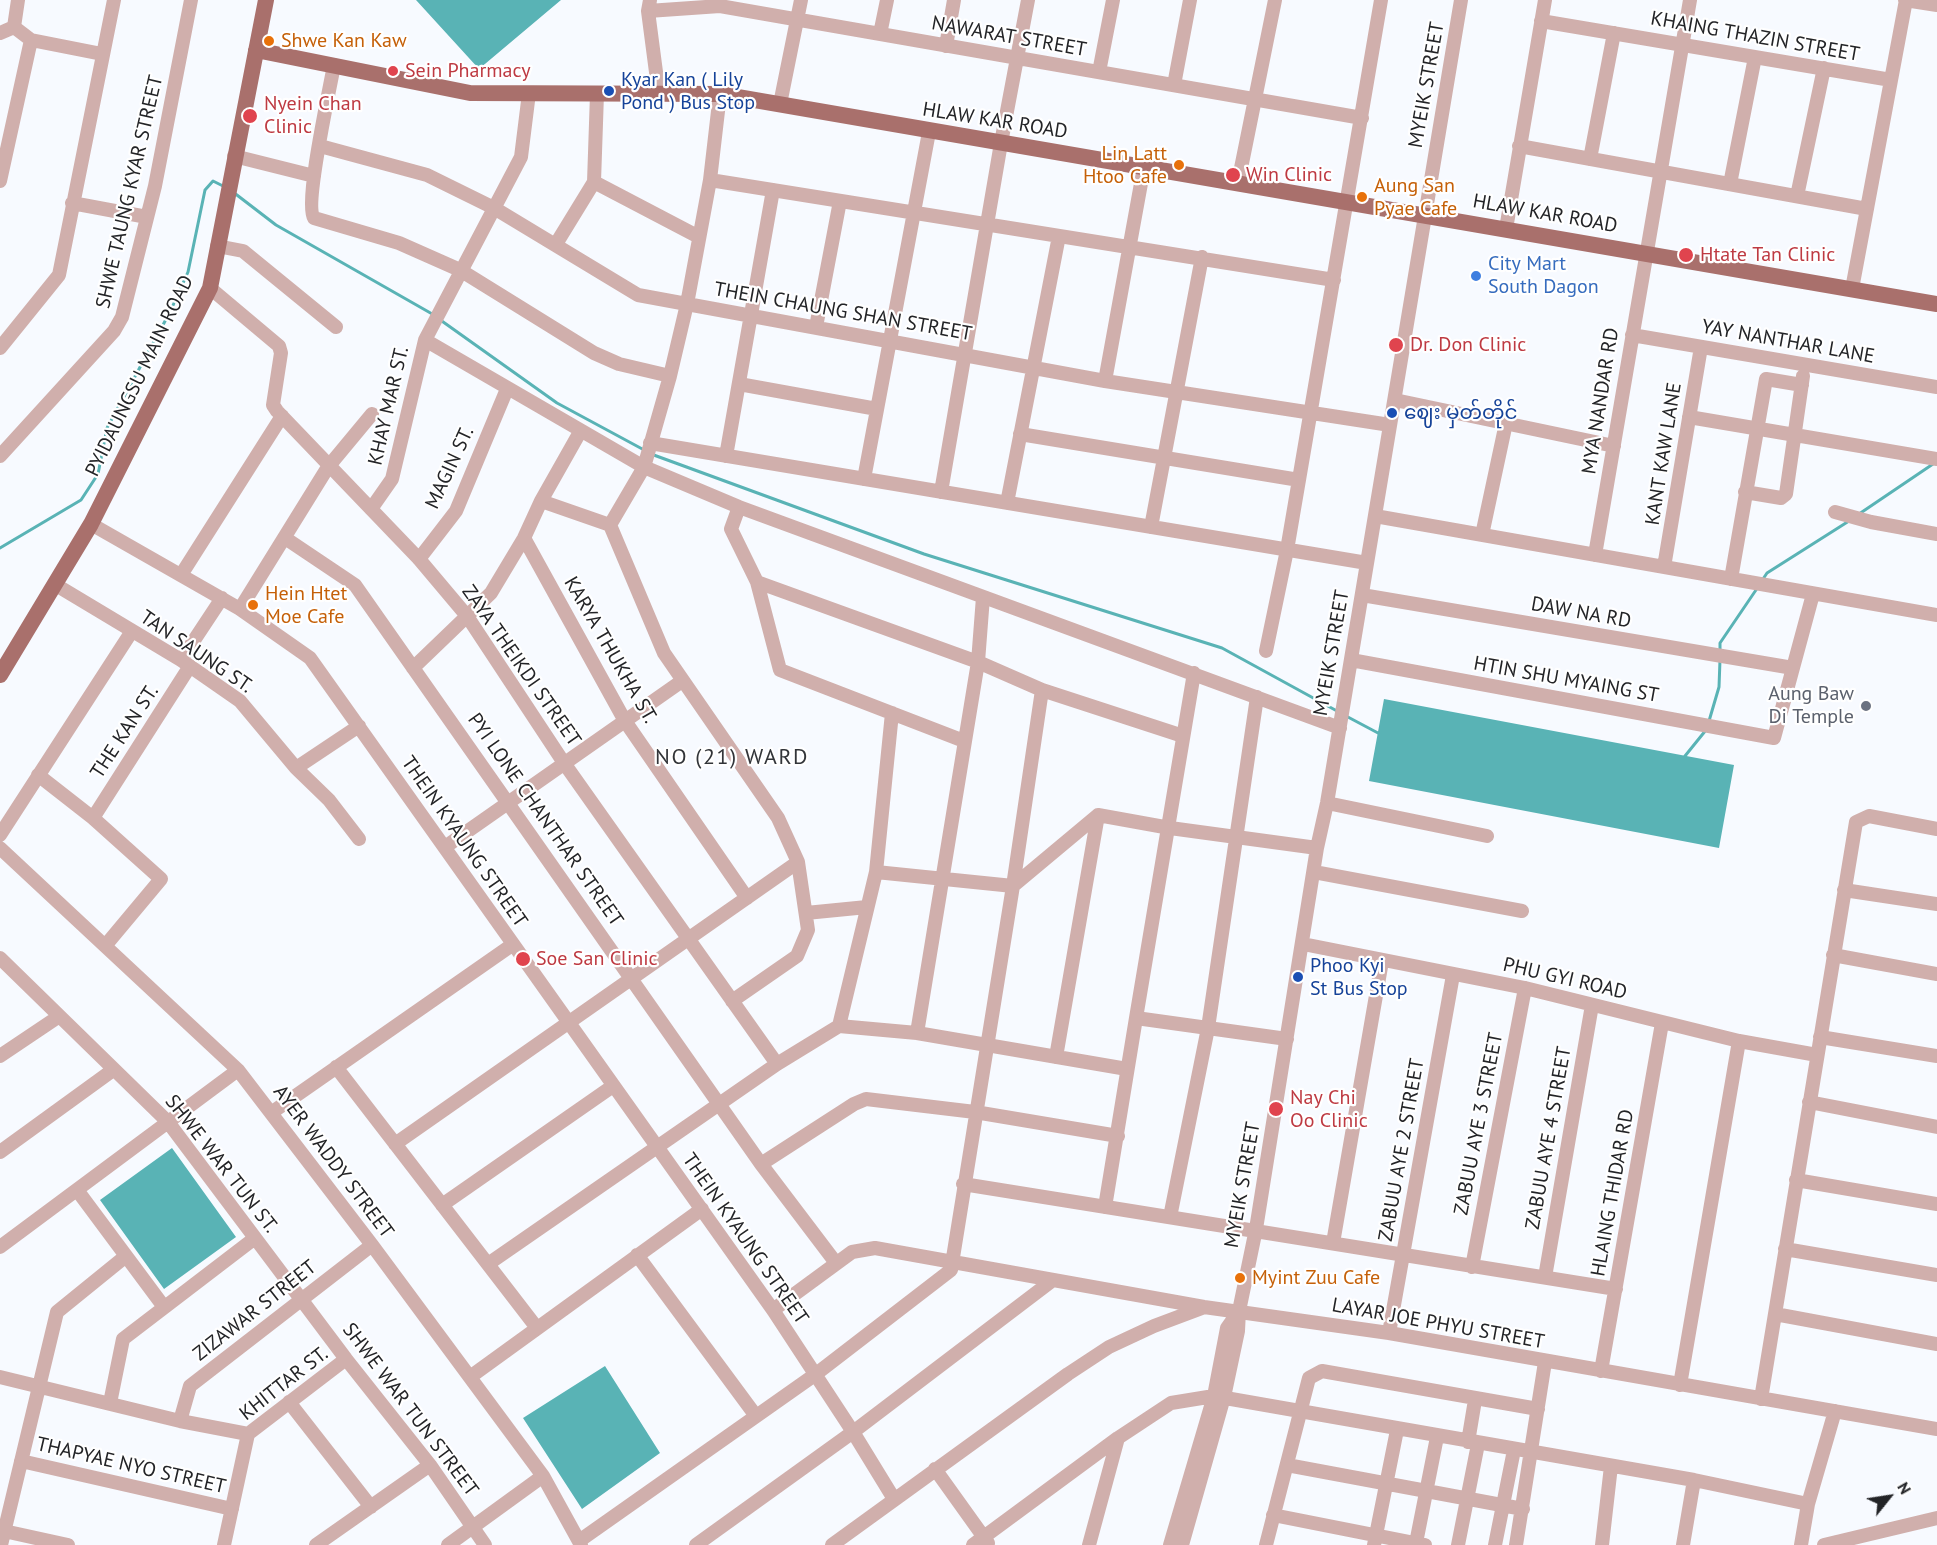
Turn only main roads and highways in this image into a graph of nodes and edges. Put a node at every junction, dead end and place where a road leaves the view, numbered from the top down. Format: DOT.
graph roads {
  1 [pos="266,0"];
  2 [pos="256,50"];
  3 [pos="1936,300"];
  4 [pos="0,675"];
  1 -- 2 [label="main road, PYIDAUNGSU MAIN ROAD"];
  2 -- 3 [label="main road, HLAW KAR ROAD"];
  2 -- 4 [label="main road, PYIDAUNGSU MAIN ROAD"];
}
